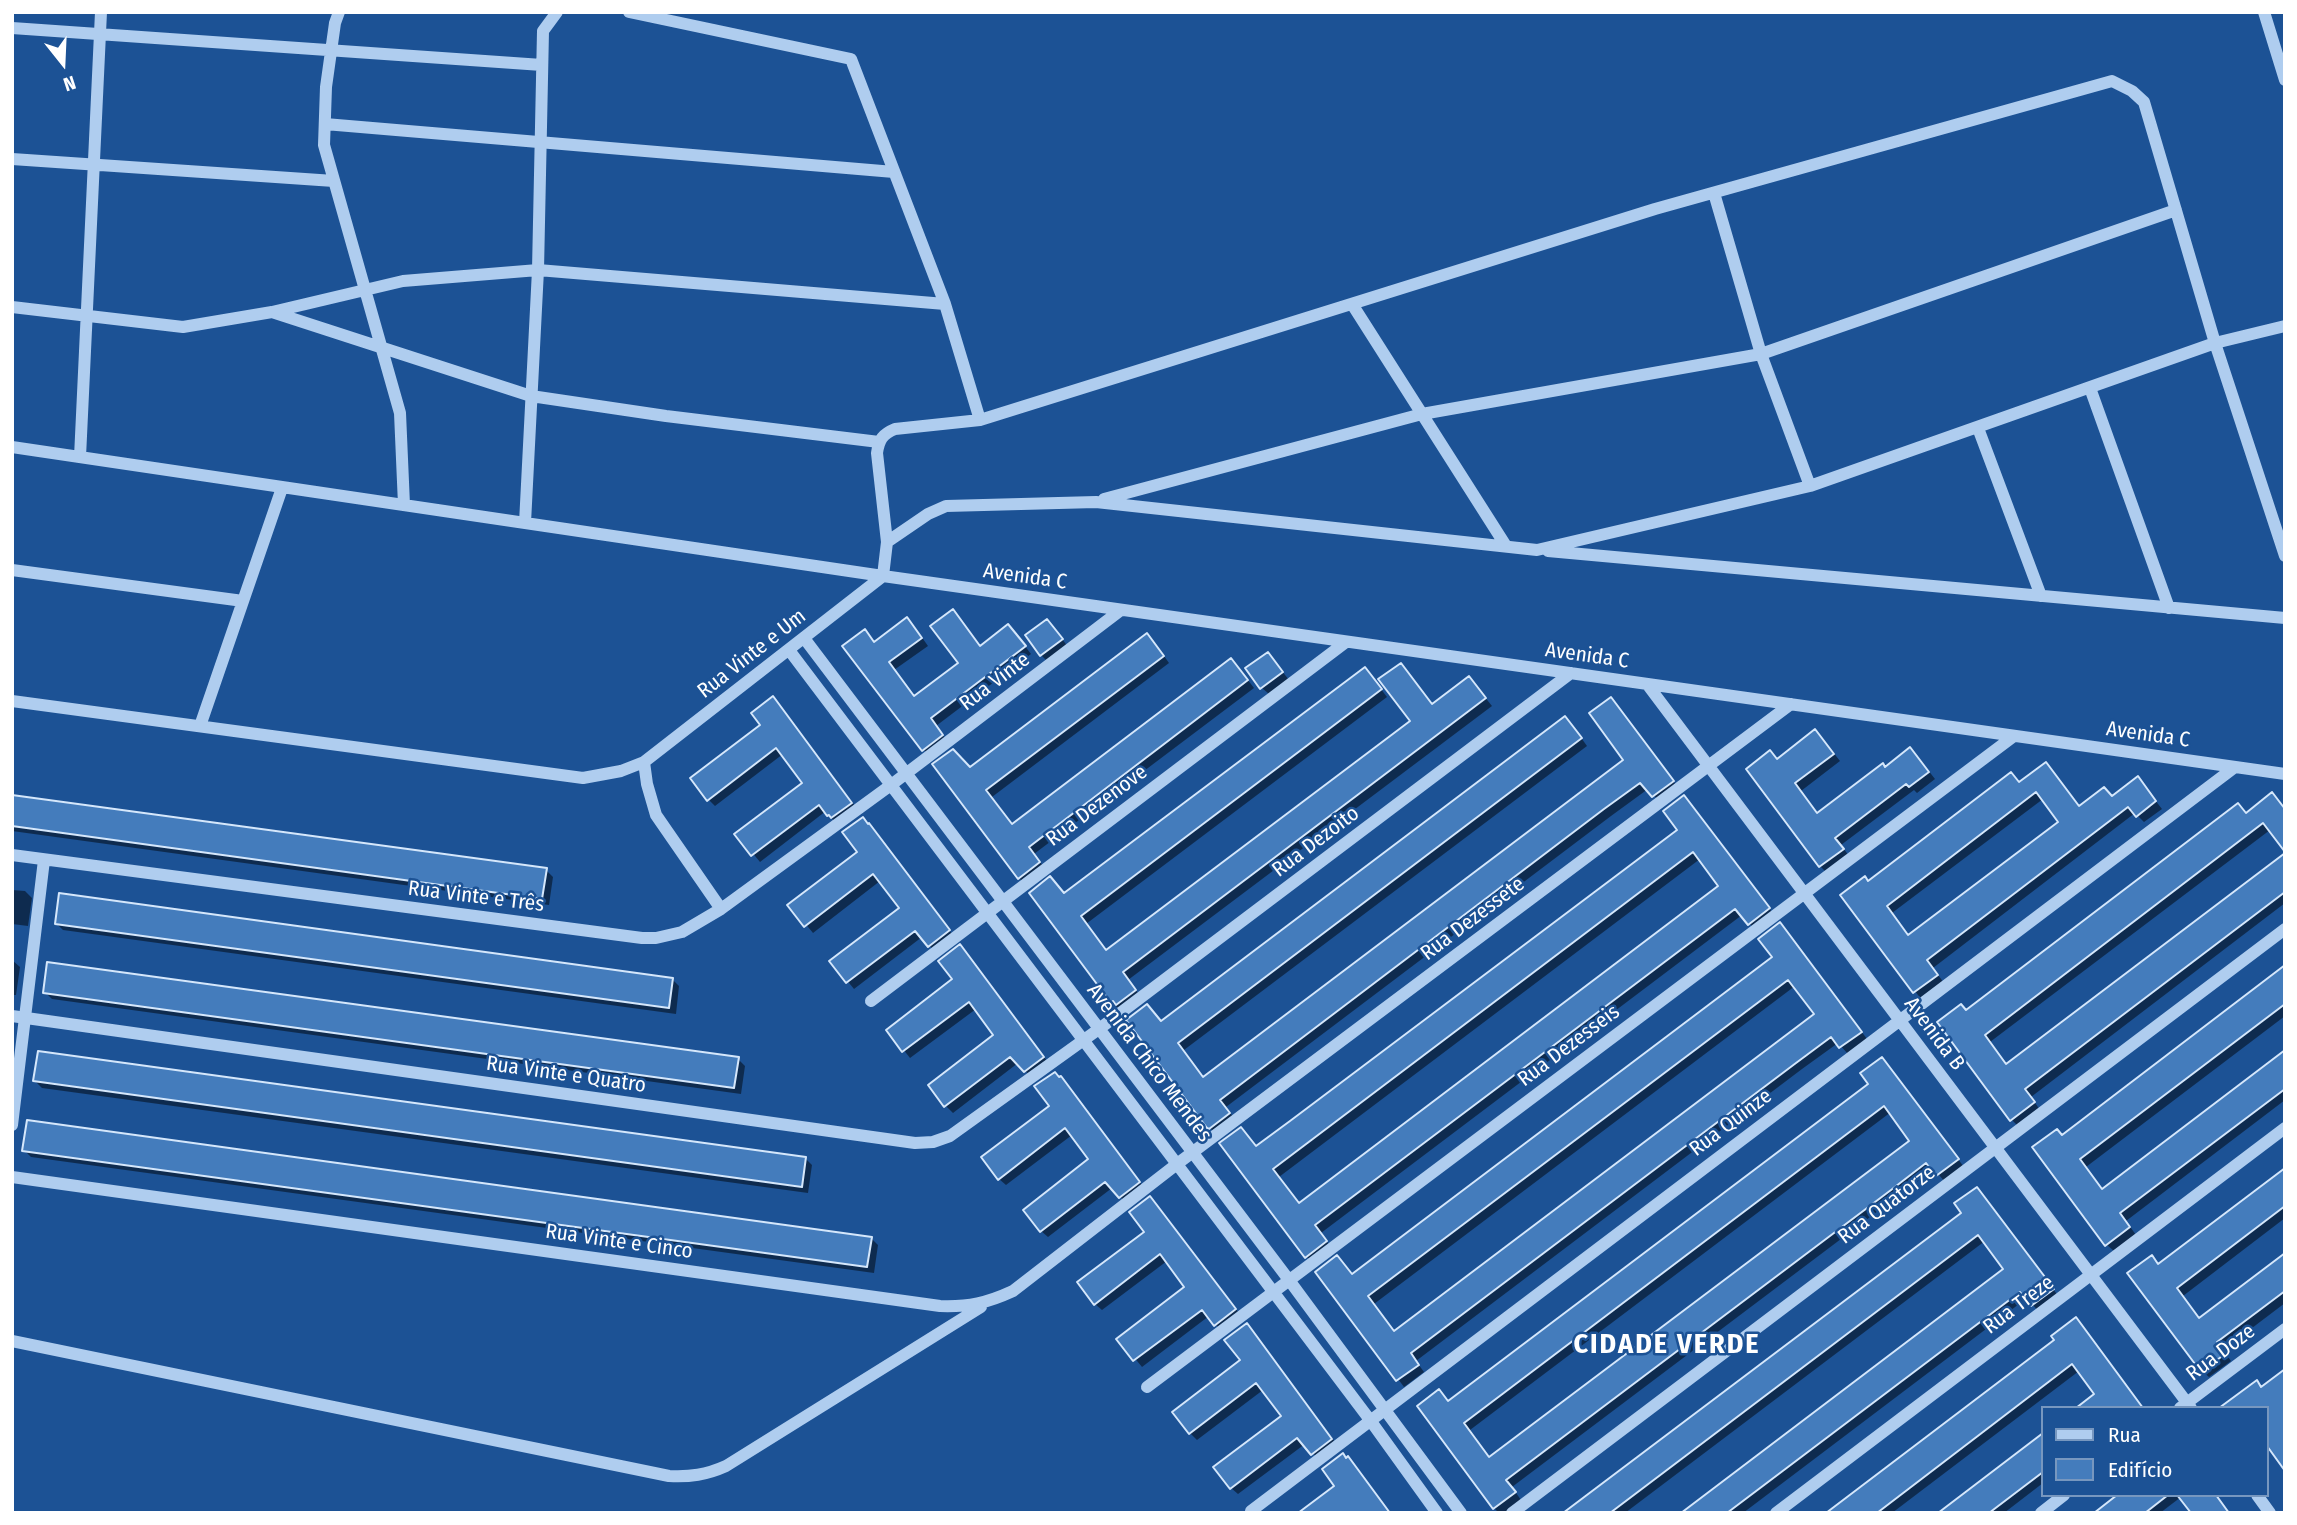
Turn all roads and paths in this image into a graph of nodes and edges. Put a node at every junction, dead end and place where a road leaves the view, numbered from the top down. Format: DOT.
graph roads {
  1 [pos="102,12"];
  2 [pos="339,12"];
  3 [pos="557,12"];
  4 [pos="629,12"];
  5 [pos="2264,12"];
  6 [pos="12,27"];
  7 [pos="100,34"];
  8 [pos="331,50"];
  9 [pos="542,65"];
  10 [pos="2284,76"];
  11 [pos="325,124"];
  12 [pos="541,143"];
  13 [pos="12,159"];
  14 [pos="94,165"];
  15 [pos="894,172"];
  16 [pos="334,181"];
  17 [pos="1714,193"];
  18 [pos="2176,210"];
  19 [pos="538,270"];
  20 [pos="364,290"];
  21 [pos="1352,303"];
  22 [pos="945,304"];
  23 [pos="12,307"];
  24 [pos="272,312"];
  25 [pos="87,317"];
  26 [pos="2285,326"];
  27 [pos="2215,343"];
  28 [pos="381,348"];
  29 [pos="1761,354"];
  30 [pos="2090,388"];
  31 [pos="531,396"];
  32 [pos="1422,414"];
  33 [pos="980,420"];
  34 [pos="1978,428"];
  35 [pos="878,442"];
  36 [pos="12,447"];
  37 [pos="80,457"];
  38 [pos="1810,486"];
  39 [pos="282,488"];
  40 [pos="1096,502"];
  41 [pos="404,505"];
  42 [pos="525,523"];
  43 [pos="887,542"];
  44 [pos="1506,547"];
  45 [pos="1538,550"];
  46 [pos="2285,556"];
  47 [pos="12,570"];
  48 [pos="883,576"];
  49 [pos="2041,596"];
  50 [pos="243,601"];
  51 [pos="2169,608"];
  52 [pos="1121,610"];
  53 [pos="2285,618"];
  54 [pos="804,638"];
  55 [pos="1346,642"];
  56 [pos="789,650"];
  57 [pos="1571,673"];
  58 [pos="1647,684"];
  59 [pos="12,701"];
  60 [pos="1791,705"];
  61 [pos="200,726"];
  62 [pos="2014,736"];
  63 [pos="644,762"];
  64 [pos="1709,766"];
  65 [pos="2235,767"];
  66 [pos="907,774"];
  67 [pos="2285,774"];
  68 [pos="891,785"];
  69 [pos="12,855"];
  70 [pos="44,860"];
  71 [pos="1804,893"];
  72 [pos="1003,901"];
  73 [pos="721,909"];
  74 [pos="987,912"];
  75 [pos="2285,929"];
  76 [pos="871,1001"];
  77 [pos="18,1016"];
  78 [pos="1900,1020"];
  79 [pos="1099,1029"];
  80 [pos="1084,1041"];
  81 [pos="12,1125"];
  82 [pos="2285,1129"];
  83 [pos="1995,1148"];
  84 [pos="1193,1153"];
  85 [pos="1177,1164"];
  86 [pos="12,1177"];
  87 [pos="2091,1275"];
  88 [pos="1289,1280"];
  89 [pos="1273,1292"];
  90 [pos="991,1301"];
  91 [pos="2285,1329"];
  92 [pos="12,1341"];
  93 [pos="1147,1387"];
  94 [pos="2186,1406"];
  95 [pos="1384,1410"];
  96 [pos="1370,1420"];
  97 [pos="2061,1497"];
  98 [pos="2258,1497"];
  99 [pos="1251,1511"];
  100 [pos="1437,1513"];
  101 [pos="1461,1513"];
  102 [pos="1512,1513"];
  103 [pos="1776,1513"];
  104 [pos="2040,1513"];
  105 [pos="2270,1513"];
  1 -- 7 [label="street"];
  2 -- 8 [label="street"];
  3 -- 9 [label="street"];
  4 -- 15 [label="street"];
  5 -- 10 [label="street"];
  6 -- 7 [label="street"];
  7 -- 8 [label="street"];
  7 -- 14 [label="street"];
  8 -- 9 [label="street"];
  8 -- 11 [label="street"];
  9 -- 12 [label="street"];
  11 -- 12 [label="street"];
  11 -- 16 [label="street"];
  12 -- 15 [label="street"];
  12 -- 19 [label="street"];
  13 -- 14 [label="street"];
  14 -- 16 [label="street"];
  14 -- 25 [label="street"];
  15 -- 22 [label="street"];
  16 -- 20 [label="street"];
  17 -- 18 [label="street"];
  17 -- 21 [label="street"];
  17 -- 29 [label="street"];
  18 -- 27 [label="street"];
  18 -- 29 [label="street"];
  19 -- 20 [label="street"];
  19 -- 22 [label="street"];
  19 -- 31 [label="street"];
  20 -- 24 [label="street"];
  20 -- 28 [label="street"];
  21 -- 32 [label="street"];
  21 -- 33 [label="street"];
  22 -- 33 [label="street"];
  23 -- 25 [label="street"];
  24 -- 25 [label="street"];
  24 -- 28 [label="street"];
  25 -- 37 [label="street"];
  26 -- 27 [label="street"];
  27 -- 30 [label="street"];
  27 -- 46 [label="street"];
  28 -- 31 [label="street"];
  28 -- 41 [label="street"];
  29 -- 32 [label="street"];
  29 -- 38 [label="street"];
  30 -- 34 [label="street"];
  30 -- 51 [label="street"];
  31 -- 35 [label="street"];
  31 -- 42 [label="street"];
  32 -- 40 [label="street"];
  32 -- 44 [label="street"];
  33 -- 35 [label="street"];
  34 -- 38 [label="street"];
  34 -- 49 [label="street"];
  35 -- 43 [label="street"];
  36 -- 37 [label="street, Avenida C"];
  37 -- 39 [label="street, Avenida C"];
  38 -- 45 [label="street"];
  39 -- 41 [label="street, Avenida C"];
  39 -- 50 [label="street"];
  40 -- 43 [label="street"];
  40 -- 44 [label="street"];
  41 -- 42 [label="street, Avenida C"];
  42 -- 48 [label="street, Avenida C"];
  43 -- 48 [label="street"];
  44 -- 45 [label="street"];
  45 -- 49 [label="street"];
  47 -- 50 [label="street"];
  48 -- 52 [label="street, Avenida C"];
  48 -- 54 [label="street, Rua Vinte e Um"];
  49 -- 51 [label="street"];
  50 -- 61 [label="street"];
  51 -- 53 [label="street"];
  52 -- 55 [label="street, Avenida C"];
  52 -- 66 [label="street, Rua Vinte"];
  54 -- 56 [label="street, Rua Vinte e Um"];
  54 -- 66 [label="street, Avenida Chico Mendes"];
  55 -- 57 [label="street, Avenida C"];
  55 -- 72 [label="street, Rua Dezenove"];
  56 -- 63 [label="street, Rua Vinte e Um"];
  56 -- 68 [label="street, Avenida Chico Mendes"];
  57 -- 58 [label="street, Avenida C"];
  57 -- 79 [label="street, Rua Dezoito"];
  58 -- 60 [label="street, Avenida C"];
  58 -- 64 [label="street, Avenida B"];
  59 -- 61 [label="street, Rua Vinte e Um"];
  60 -- 62 [label="street, Avenida C"];
  60 -- 64 [label="street, Rua Dezessete"];
  61 -- 63 [label="street, Rua Vinte e Um"];
  62 -- 65 [label="street, Avenida C"];
  62 -- 71 [label="street, Rua Dezesseis"];
  63 -- 73 [label="street"];
  64 -- 71 [label="street, Avenida B"];
  64 -- 84 [label="street, Rua Dezessete"];
  65 -- 67 [label="street, Avenida C"];
  65 -- 78 [label="street, Rua Quinze"];
  66 -- 68 [label="street, Rua Vinte"];
  66 -- 72 [label="street, Avenida Chico Mendes"];
  68 -- 73 [label="street, Rua Vinte e Três"];
  68 -- 74 [label="street, Avenida Chico Mendes"];
  69 -- 70 [label="street, Rua Vinte e Três"];
  70 -- 73 [label="street, Rua Vinte e Três"];
  70 -- 77 [label="street"];
  71 -- 78 [label="street, Avenida B"];
  71 -- 88 [label="street, Rua Dezesseis"];
  72 -- 74 [label="street, Rua Dezenove"];
  72 -- 79 [label="street, Avenida Chico Mendes"];
  74 -- 76 [label="street, Rua Dezenove"];
  74 -- 80 [label="street, Avenida Chico Mendes"];
  75 -- 83 [label="street, Rua Quatorze"];
  77 -- 80 [label="street, Rua Vinte e Quatro"];
  77 -- 81 [label="street"];
  78 -- 83 [label="street, Avenida B"];
  78 -- 95 [label="street, Rua Quinze"];
  79 -- 80 [label="street, Rua Dezoito"];
  79 -- 84 [label="street, Avenida Chico Mendes"];
  80 -- 85 [label="street, Avenida Chico Mendes"];
  82 -- 87 [label="street, Rua Treze"];
  83 -- 87 [label="street, Avenida B"];
  83 -- 102 [label="street, Rua Quatorze"];
  84 -- 85 [label="street, Rua Dezessete"];
  84 -- 88 [label="street, Avenida Chico Mendes"];
  85 -- 89 [label="street, Avenida Chico Mendes"];
  85 -- 90 [label="street, Rua Vinte e Cinco"];
  86 -- 90 [label="street, Rua Vinte e Cinco"];
  87 -- 94 [label="street, Avenida B"];
  87 -- 103 [label="street, Rua Treze"];
  88 -- 89 [label="street, Rua Dezesseis"];
  88 -- 95 [label="street, Avenida Chico Mendes"];
  89 -- 93 [label="street, Rua Dezesseis"];
  89 -- 96 [label="street, Avenida Chico Mendes"];
  90 -- 92 [label="street"];
  91 -- 94 [label="street, Rua Doze"];
  95 -- 96 [label="street, Rua Quinze"];
  95 -- 101 [label="street, Avenida Chico Mendes"];
  96 -- 99 [label="street, Rua Quinze"];
  96 -- 100 [label="street, Avenida Chico Mendes"];
  97 -- 104 [label="street"];
  98 -- 105 [label="street"];
}
